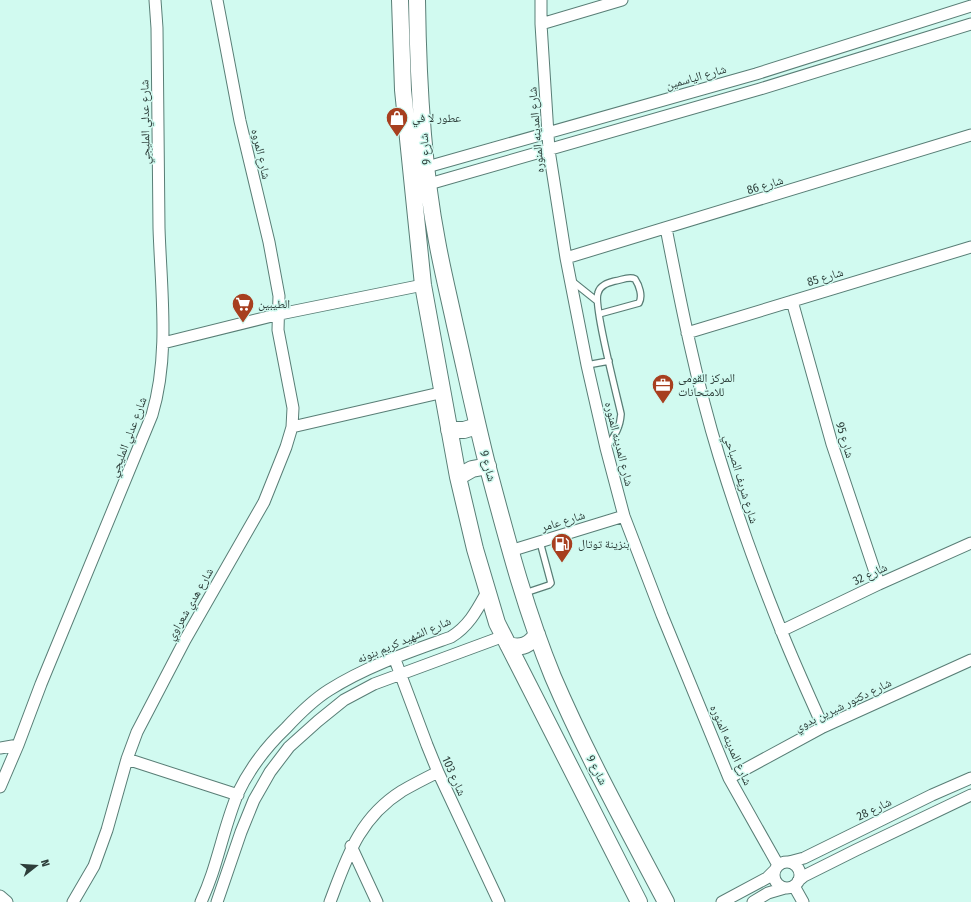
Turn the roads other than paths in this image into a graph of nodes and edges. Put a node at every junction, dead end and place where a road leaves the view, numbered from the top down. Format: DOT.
graph roads {
  1 [pos="156,0"];
  2 [pos="217,0"];
  3 [pos="400,0"];
  4 [pos="417,0"];
  5 [pos="541,0"];
  6 [pos="622,0"];
  7 [pos="971,6"];
  8 [pos="541,24"];
  9 [pos="971,24"];
  10 [pos="791,62"];
  11 [pos="756,74"];
  12 [pos="795,78"];
  13 [pos="760,89"];
  14 [pos="548,133"];
  15 [pos="971,135"];
  16 [pos="549,150"];
  17 [pos="427,167"];
  18 [pos="429,184"];
  19 [pos="666,228"];
  20 [pos="971,247"];
  21 [pos="566,258"];
  22 [pos="570,280"];
  23 [pos="423,285"];
  24 [pos="597,301"];
  25 [pos="792,301"];
  26 [pos="280,314"];
  27 [pos="599,314"];
  28 [pos="687,333"];
  29 [pos="164,343"];
  30 [pos="609,361"];
  31 [pos="587,365"];
  32 [pos="444,392"];
  33 [pos="477,426"];
  34 [pos="292,427"];
  35 [pos="449,430"];
  36 [pos="606,448"];
  37 [pos="488,466"];
  38 [pos="458,477"];
  39 [pos="624,516"];
  40 [pos="540,542"];
  41 [pos="971,543"];
  42 [pos="510,551"];
  43 [pos="879,584"];
  44 [pos="487,592"];
  45 [pos="523,594"];
  46 [pos="781,631"];
  47 [pos="458,633"];
  48 [pos="537,634"];
  49 [pos="506,641"];
  50 [pos="469,649"];
  51 [pos="394,657"];
  52 [pos="971,660"];
  53 [pos="400,674"];
  54 [pos="553,675"];
  55 [pos="529,685"];
  56 [pos="823,728"];
  57 [pos="18,745"];
  58 [pos="0,748"];
  59 [pos="127,759"];
  60 [pos="438,772"];
  61 [pos="729,778"];
  62 [pos="971,778"];
  63 [pos="0,788"];
  64 [pos="238,795"];
  65 [pos="971,795"];
  66 [pos="351,846"];
  67 [pos="780,866"];
  68 [pos="793,885"];
  69 [pos="0,896"];
  70 [pos="7,902"];
  71 [pos="74,902"];
  72 [pos="201,902"];
  73 [pos="217,902"];
  74 [pos="330,902"];
  75 [pos="377,902"];
  76 [pos="499,902"];
  77 [pos="639,902"];
  78 [pos="666,902"];
  79 [pos="722,902"];
  80 [pos="753,902"];
  81 [pos="803,902"];
  1 -- 29 [label="street, شارع عدلي المليجي"];
  2 -- 26 [label="street, شارع المروه"];
  3 -- 23 [label="main road, شارع 9"];
  4 -- 17 [label="main road, شارع 9"];
  5 -- 8 [label="street, شارع المدينه المنوره"];
  6 -- 8 [label="street"];
  7 -- 10 [label="street, شارع الياسمين"];
  8 -- 14 [label="street, شارع المدينه المنوره"];
  9 -- 12 [label="street"];
  10 -- 11 [label="street, شارع الياسمين"];
  10 -- 12 [label="street"];
  11 -- 13 [label="street"];
  11 -- 14 [label="street, شارع الياسمين"];
  12 -- 13 [label="street"];
  13 -- 16 [label="street"];
  14 -- 16 [label="street, شارع المدينه المنوره"];
  14 -- 17 [label="street, شارع الياسمين"];
  15 -- 19 [label="street, شارع 86"];
  16 -- 18 [label="street"];
  16 -- 21 [label="street, شارع المدينه المنوره"];
  17 -- 18 [label="main road, شارع 9"];
  18 -- 33 [label="main road, شارع 9"];
  19 -- 21 [label="street, شارع 86"];
  19 -- 28 [label="street, شارع شريف الصباحي"];
  20 -- 25 [label="street, شارع 85"];
  21 -- 22 [label="street, شارع المدينه المنوره"];
  22 -- 24 [label="lane"];
  22 -- 31 [label="street, شارع المدينه المنوره"];
  23 -- 26 [label="street"];
  23 -- 32 [label="main road, شارع 9"];
  24 -- 27 [label="lane"];
  24 -- 27 [label="lane"];
  25 -- 28 [label="street, شارع 85"];
  25 -- 43 [label="street, شارع 95"];
  26 -- 29 [label="street"];
  26 -- 34 [label="street, شارع هدي شعراوي"];
  27 -- 30 [label="lane"];
  28 -- 46 [label="street, شارع شريف الصباحي"];
  29 -- 57 [label="street, شارع عدلي المليجي"];
  30 -- 31 [label="lane"];
  30 -- 36 [label="lane"];
  31 -- 36 [label="street, شارع المدينه المنوره"];
  32 -- 34 [label="street"];
  32 -- 35 [label="main road, شارع 9"];
  33 -- 35 [label="main road"];
  33 -- 37 [label="main road, شارع 9"];
  34 -- 59 [label="street, شارع هدي شعراوي"];
  35 -- 38 [label="main road, شارع 9"];
  36 -- 39 [label="street, شارع المدينه المنوره"];
  37 -- 38 [label="main road"];
  37 -- 42 [label="main road, شارع 9"];
  38 -- 44 [label="main road, شارع 9"];
  39 -- 40 [label="street, شارع عامر"];
  39 -- 61 [label="street, شارع المدينه المنوره"];
  40 -- 42 [label="street, شارع عامر"];
  40 -- 45 [label="lane"];
  41 -- 43 [label="street, شارع 32"];
  42 -- 45 [label="main road, شارع 9"];
  43 -- 46 [label="street, شارع 32"];
  44 -- 47 [label="street, شارع الشهيد كريم بنونه"];
  44 -- 49 [label="main road, شارع 9"];
  45 -- 48 [label="main road, شارع 9"];
  46 -- 56 [label="street, شارع شريف الصباحي"];
  47 -- 50 [label="street"];
  47 -- 51 [label="street, شارع الشهيد كريم بنونه"];
  48 -- 49 [label="main road"];
  48 -- 54 [label="main road, شارع 9"];
  49 -- 50 [label="street"];
  49 -- 55 [label="main road, شارع 9"];
  50 -- 53 [label="street"];
  51 -- 53 [label="street, شارع 103"];
  51 -- 64 [label="street, شارع الشهيد كريم بنونه"];
  52 -- 56 [label="street, شارع دكتور شيرين بدوي"];
  53 -- 60 [label="street, شارع 103"];
  53 -- 73 [label="street"];
  54 -- 55 [label="main road"];
  54 -- 78 [label="main road, شارع 9"];
  55 -- 77 [label="main road, شارع 9"];
  56 -- 61 [label="street, شارع دكتور شيرين بدوي"];
  57 -- 58 [label="street"];
  57 -- 63 [label="street, شارع عدلي المليجي"];
  59 -- 64 [label="street"];
  59 -- 71 [label="street, شارع هدي شعراوي"];
  60 -- 66 [label="street"];
  60 -- 76 [label="street, شارع 103"];
  61 -- 67 [label="street, شارع المدينه المنوره"];
  62 -- 67 [label="street, شارع 28"];
  64 -- 72 [label="street, شارع الشهيد كريم بنونه"];
  65 -- 68 [label="street"];
  66 -- 74 [label="street"];
  66 -- 75 [label="street"];
  67 -- 68 [label="street"];
  67 -- 68 [label="street"];
  67 -- 79 [label="street, شارع 28"];
  68 -- 80 [label="street"];
  68 -- 81 [label="street"];
  69 -- 70 [label="street"];
}
